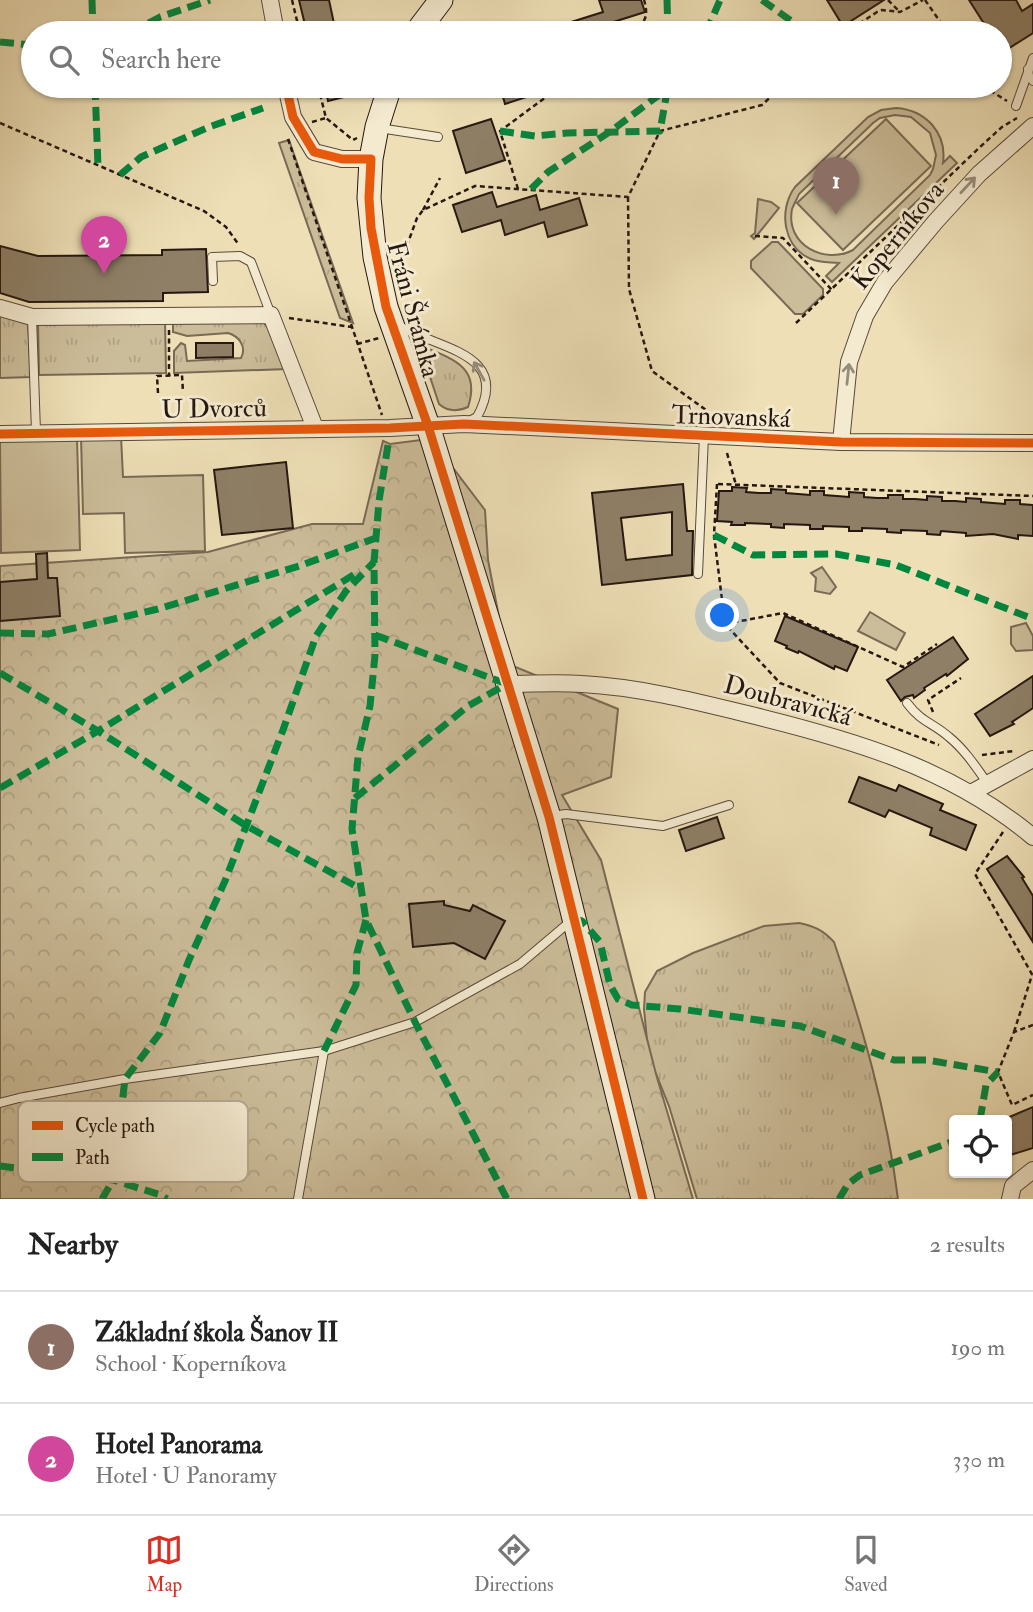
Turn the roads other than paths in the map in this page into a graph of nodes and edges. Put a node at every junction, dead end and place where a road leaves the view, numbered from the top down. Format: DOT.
graph roads {
  1 [pos="270,0"];
  2 [pos="441,0"];
  3 [pos="274,21"];
  4 [pos="425,21"];
  5 [pos="1033,58"];
  6 [pos="1028,69"];
  7 [pos="1033,81"];
  8 [pos="289,98"];
  9 [pos="385,98"];
  10 [pos="1016,106"];
  11 [pos="1029,119"];
  12 [pos="370,132"];
  13 [pos="438,137"];
  14 [pos="371,159"];
  15 [pos="213,281"];
  16 [pos="386,307"];
  17 [pos="0,308"];
  18 [pos="271,315"];
  19 [pos="32,317"];
  20 [pos="464,424"];
  21 [pos="428,426"];
  22 [pos="315,428"];
  23 [pos="36,432"];
  24 [pos="0,434"];
  25 [pos="704,436"];
  26 [pos="842,442"];
  27 [pos="1033,443"];
  28 [pos="698,574"];
  29 [pos="507,684"];
  30 [pos="907,703"];
  31 [pos="1033,759"];
  32 [pos="988,784"];
  33 [pos="971,793"];
  34 [pos="730,805"];
  35 [pos="549,817"];
  36 [pos="1033,837"];
  37 [pos="574,918"];
  38 [pos="324,1051"];
  39 [pos="0,1103"];
  40 [pos="1033,1170"];
  41 [pos="298,1199"];
  42 [pos="643,1199"];
  43 [pos="1010,1199"];
  1 -- 3 [label="street"];
  2 -- 4 [label="street"];
  5 -- 6 [label="lane"];
  6 -- 7 [label="lane"];
  6 -- 10 [label="lane"];
  8 -- 14 [label="street"];
  9 -- 12 [label="street, Fráni Šrámka"];
  26 -- 11 [label="street, Koperníkova, one-way"];
  12 -- 13 [label="lane"];
  12 -- 14 [label="street, Fráni Šrámka"];
  14 -- 16 [label="street, Fráni Šrámka"];
  15 -- 18 [label="lane"];
  20 -- 16 [label="lane, one-way"];
  16 -- 21 [label="street, Fráni Šrámka"];
  17 -- 19 [label="street"];
  18 -- 19 [label="street"];
  18 -- 22 [label="street"];
  19 -- 23 [label="lane"];
  20 -- 21 [label="street, Trnovanská"];
  20 -- 25 [label="street, Trnovanská"];
  21 -- 22 [label="street, U Dvorců"];
  21 -- 29 [label="street, Fráni Šrámka"];
  22 -- 23 [label="street, U Dvorců"];
  23 -- 24 [label="street, U Dvorců"];
  25 -- 26 [label="street, Trnovanská"];
  25 -- 28 [label="lane"];
  26 -- 27 [label="street, Trnovanská"];
  29 -- 33 [label="street, Doubravická"];
  29 -- 35 [label="street, Fráni Šrámka"];
  30 -- 32 [label="lane"];
  31 -- 32 [label="street"];
  32 -- 33 [label="street"];
  33 -- 36 [label="street, Doubravická"];
  34 -- 35 [label="lane"];
  35 -- 37 [label="street, Fráni Šrámka"];
  37 -- 38 [label="lane"];
  37 -- 42 [label="street, Fráni Šrámka"];
  38 -- 39 [label="lane"];
  38 -- 41 [label="lane"];
  40 -- 43 [label="street"];
}
